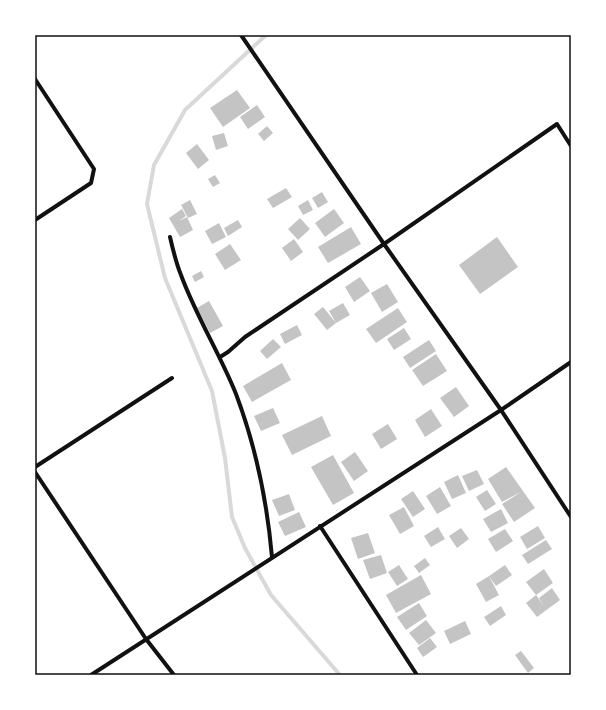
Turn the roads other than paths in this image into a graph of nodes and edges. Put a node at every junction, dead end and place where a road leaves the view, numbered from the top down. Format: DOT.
graph roads {
  1 [pos="241,35"];
  2 [pos="35,79"];
  3 [pos="571,146"];
  4 [pos="35,220"];
  5 [pos="170,237"];
  6 [pos="384,244"];
  7 [pos="220,356"];
  8 [pos="571,362"];
  9 [pos="172,378"];
  10 [pos="501,410"];
  11 [pos="35,467"];
  12 [pos="35,472"];
  13 [pos="571,517"];
  14 [pos="320,526"];
  15 [pos="270,558"];
  16 [pos="146,639"];
  17 [pos="91,675"];
  18 [pos="174,675"];
  19 [pos="417,675"];
  1 -- 6 [label="street"];
  2 -- 4 [label="street"];
  3 -- 6 [label="street"];
  5 -- 7 [label="street"];
  6 -- 7 [label="street"];
  6 -- 10 [label="street"];
  7 -- 15 [label="street"];
  8 -- 10 [label="street"];
  9 -- 11 [label="street"];
  10 -- 13 [label="street"];
  10 -- 14 [label="street"];
  12 -- 16 [label="street"];
  14 -- 15 [label="street"];
  14 -- 19 [label="street"];
  15 -- 16 [label="street"];
  16 -- 17 [label="street"];
  16 -- 18 [label="street"];
}
